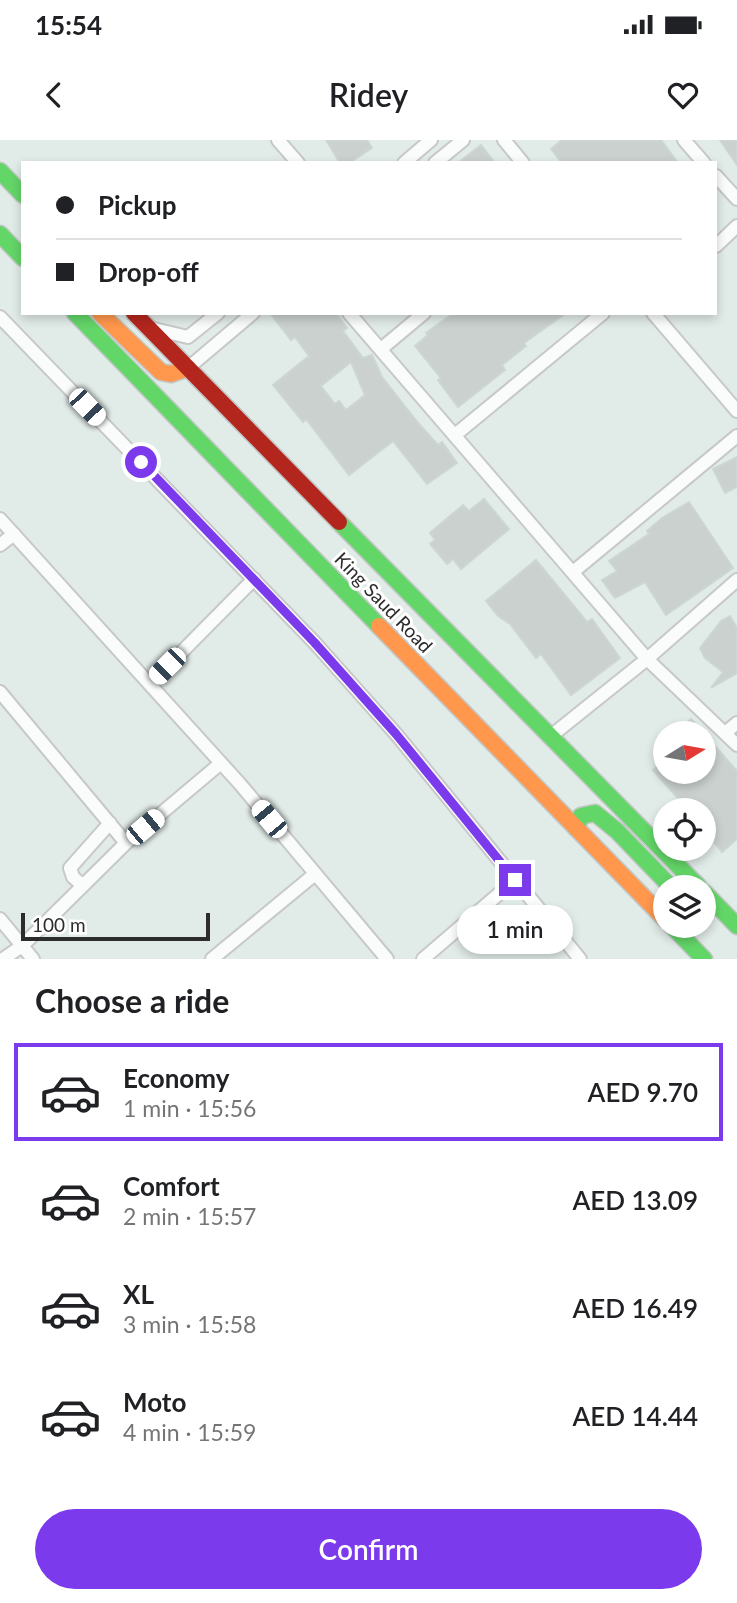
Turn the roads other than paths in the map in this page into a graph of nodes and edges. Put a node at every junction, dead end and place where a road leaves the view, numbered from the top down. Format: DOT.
graph roads {
  1 [pos="278,140"];
  2 [pos="431,140"];
  3 [pos="463,140"];
  4 [pos="503,140"];
  5 [pos="684,140"];
  6 [pos="296,161"];
  7 [pos="406,161"];
  8 [pos="437,161"];
  9 [pos="521,161"];
  10 [pos="702,161"];
  11 [pos="0,172"];
  12 [pos="717,177"];
  13 [pos="21,193"];
  14 [pos="737,199"];
  15 [pos="737,226"];
  16 [pos="0,233"];
  17 [pos="717,245"];
  18 [pos="21,250"];
  19 [pos="21,256"];
  20 [pos="77,315"];
  21 [pos="102,315"];
  22 [pos="136,315"];
  23 [pos="216,315"];
  24 [pos="251,315"];
  25 [pos="351,315"];
  26 [pos="422,315"];
  27 [pos="601,315"];
  28 [pos="655,315"];
  29 [pos="0,317"];
  30 [pos="146,326"];
  31 [pos="381,348"];
  32 [pos="188,369"];
  33 [pos="737,411"];
  34 [pos="455,435"];
  35 [pos="737,436"];
  36 [pos="0,519"];
  37 [pos="13,534"];
  38 [pos="0,545"];
  39 [pos="573,572"];
  40 [pos="254,579"];
  41 [pos="737,580"];
  42 [pos="647,659"];
  43 [pos="150,684"];
  44 [pos="0,692"];
  45 [pos="737,723"];
  46 [pos="725,733"];
  47 [pos="551,736"];
  48 [pos="737,745"];
  49 [pos="221,763"];
  50 [pos="110,823"];
  51 [pos="576,828"];
  52 [pos="126,843"];
  53 [pos="315,874"];
  54 [pos="659,875"];
  55 [pos="687,875"];
  56 [pos="515,880"];
  57 [pos="82,885"];
  58 [pos="716,905"];
  59 [pos="653,907"];
  60 [pos="716,910"];
  61 [pos="724,913"];
  62 [pos="0,919"];
  63 [pos="737,926"];
  64 [pos="684,938"];
  65 [pos="22,946"];
  66 [pos="218,957"];
  67 [pos="3,959"];
  68 [pos="33,959"];
  69 [pos="387,959"];
  70 [pos="423,959"];
  71 [pos="580,959"];
  72 [pos="704,959"];
  1 -- 6 [label="street"];
  2 -- 7 [label="street"];
  3 -- 8 [label="street"];
  4 -- 9 [label="street"];
  5 -- 10 [label="street"];
  11 -- 13 [label="main road"];
  12 -- 14 [label="street"];
  15 -- 17 [label="street"];
  16 -- 18 [label="main road"];
  16 -- 19 [label="main road"];
  20 -- 51 [label="main road, King Saud Road"];
  21 -- 32 [label="main road"];
  22 -- 30 [label="main road, King Saud Road"];
  23 -- 30 [label="street"];
  24 -- 32 [label="street"];
  25 -- 31 [label="street"];
  26 -- 31 [label="street"];
  27 -- 34 [label="street"];
  28 -- 33 [label="street"];
  29 -- 40 [label="street"];
  30 -- 32 [label="main road, King Saud Road"];
  31 -- 34 [label="street"];
  32 -- 47 [label="main road, King Saud Road"];
  34 -- 39 [label="street"];
  35 -- 39 [label="street"];
  36 -- 37 [label="street"];
  37 -- 38 [label="street"];
  37 -- 43 [label="street"];
  39 -- 42 [label="street"];
  40 -- 43 [label="street"];
  40 -- 56 [label="street"];
  41 -- 42 [label="street"];
  42 -- 46 [label="street"];
  42 -- 47 [label="street"];
  43 -- 49 [label="street"];
  44 -- 50 [label="street"];
  45 -- 46 [label="street"];
  46 -- 48 [label="street"];
  47 -- 55 [label="main road, King Saud Road"];
  49 -- 52 [label="street"];
  49 -- 53 [label="street"];
  50 -- 52 [label="street"];
  50 -- 57 [label="street"];
  51 -- 54 [label="main road"];
  51 -- 59 [label="main road, King Saud Road"];
  52 -- 57 [label="street"];
  53 -- 66 [label="street"];
  53 -- 69 [label="street"];
  56 -- 70 [label="street"];
  56 -- 71 [label="street"];
  57 -- 65 [label="street"];
  58 -- 61 [label="main road"];
  60 -- 61 [label="main road"];
  61 -- 63 [label="main road"];
  62 -- 65 [label="street"];
  64 -- 72 [label="main road"];
  65 -- 67 [label="street"];
  65 -- 68 [label="street"];
}
